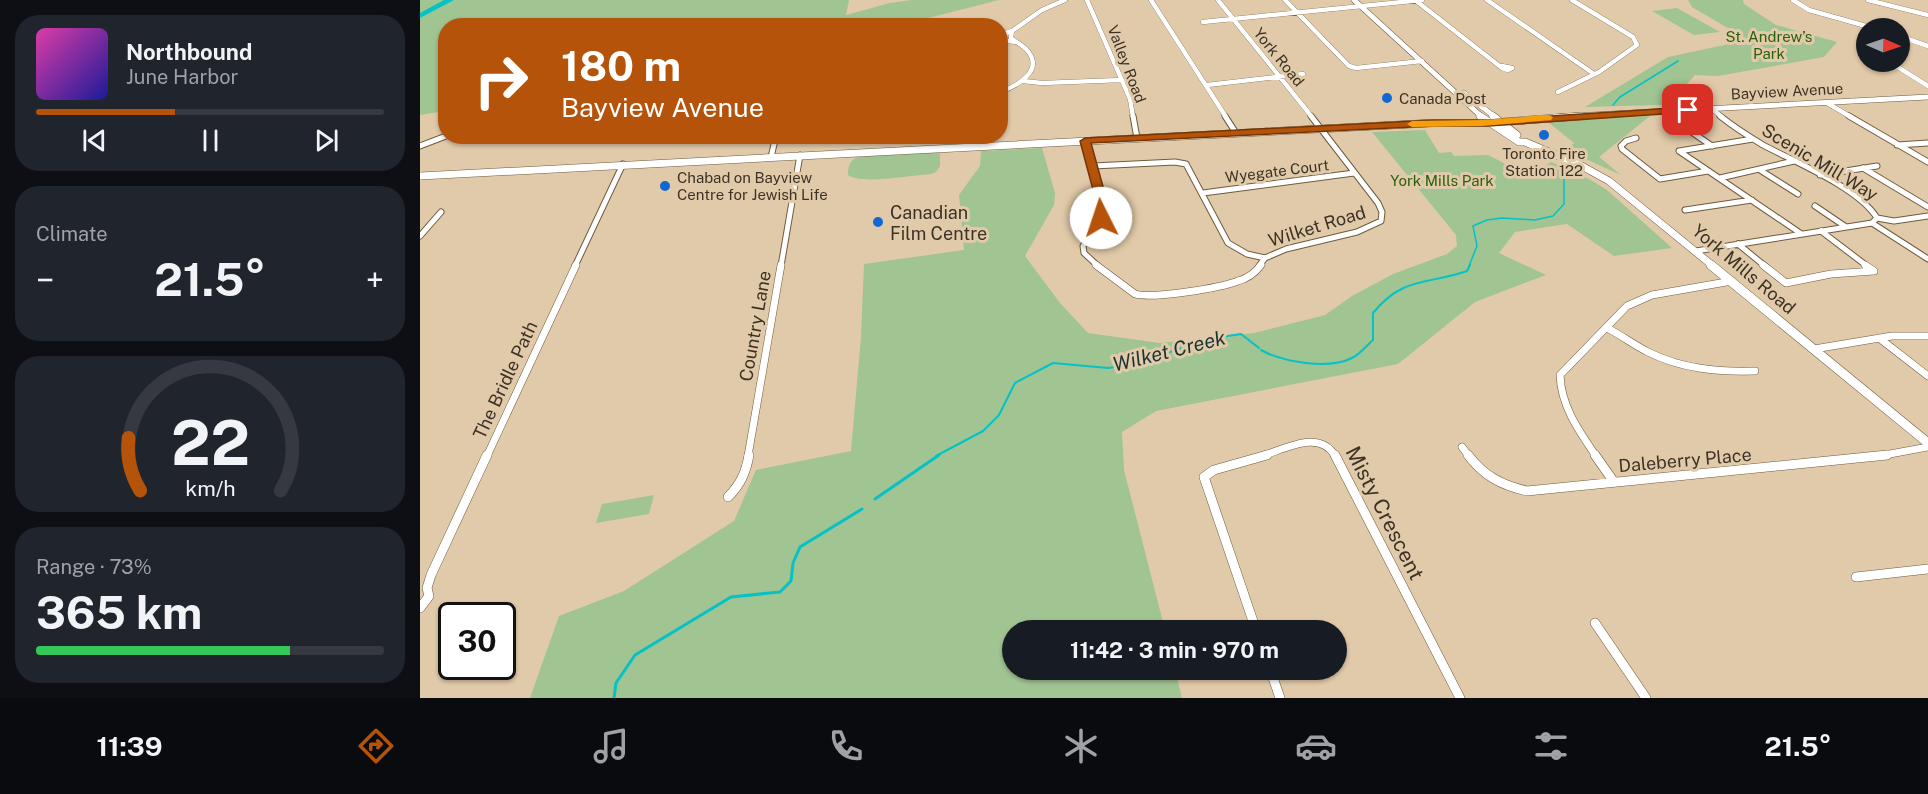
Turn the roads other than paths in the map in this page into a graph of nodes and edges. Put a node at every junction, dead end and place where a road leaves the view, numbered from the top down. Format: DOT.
graph roads {
  1 [pos="1065,0"];
  2 [pos="1087,0"];
  3 [pos="1151,0"];
  4 [pos="1218,0"];
  5 [pos="1285,0"];
  6 [pos="1354,0"];
  7 [pos="1415,0"];
  8 [pos="1422,0"];
  9 [pos="1487,0"];
  10 [pos="1572,0"];
  11 [pos="1793,0"];
  12 [pos="1868,0"];
  13 [pos="1362,7"];
  14 [pos="1298,13"];
  15 [pos="1928,15"];
  16 [pos="1234,19"];
  17 [pos="1203,22"];
  18 [pos="1856,23"];
  19 [pos="1012,31"];
  20 [pos="1008,32"];
  21 [pos="1910,40"];
  22 [pos="1008,41"];
  23 [pos="1016,42"];
  24 [pos="1928,46"];
  25 [pos="1422,61"];
  26 [pos="1502,66"];
  27 [pos="1904,72"];
  28 [pos="1303,74"];
  29 [pos="1594,74"];
  30 [pos="1280,77"];
  31 [pos="1442,79"];
  32 [pos="1122,80"];
  33 [pos="1023,81"];
  34 [pos="1207,85"];
  35 [pos="1928,86"];
  36 [pos="1008,88"];
  37 [pos="1558,92"];
  38 [pos="1928,97"];
  39 [pos="1827,103"];
  40 [pos="1712,109"];
  41 [pos="1490,120"];
  42 [pos="1686,128"];
  43 [pos="1322,129"];
  44 [pos="1236,133"];
  45 [pos="1137,138"];
  46 [pos="1636,138"];
  47 [pos="438,139"];
  48 [pos="1753,139"];
  49 [pos="1085,141"];
  50 [pos="1928,143"];
  51 [pos="774,144"];
  52 [pos="1897,145"];
  53 [pos="420,146"];
  54 [pos="978,146"];
  55 [pos="1712,146"];
  56 [pos="800,155"];
  57 [pos="771,157"];
  58 [pos="1794,161"];
  59 [pos="1928,162"];
  60 [pos="623,165"];
  61 [pos="1093,166"];
  62 [pos="1877,166"];
  63 [pos="1863,168"];
  64 [pos="1760,170"];
  65 [pos="1708,171"];
  66 [pos="420,172"];
  67 [pos="453,173"];
  68 [pos="1354,173"];
  69 [pos="1820,175"];
  70 [pos="420,176"];
  71 [pos="1720,178"];
  72 [pos="1203,193"];
  73 [pos="1798,194"];
  74 [pos="1752,200"];
  75 [pos="1815,206"];
  76 [pos="1928,207"];
  77 [pos="1686,210"];
  78 [pos="441,212"];
  79 [pos="1928,216"];
  80 [pos="1875,220"];
  81 [pos="1846,227"];
  82 [pos="1821,231"];
  83 [pos="1800,233"];
  84 [pos="420,236"];
  85 [pos="1738,244"];
  86 [pos="1696,250"];
  87 [pos="1265,258"];
  88 [pos="1927,258"];
  89 [pos="1732,281"];
  90 [pos="1607,328"];
  91 [pos="1928,336"];
  92 [pos="1879,338"];
  93 [pos="1814,349"];
  94 [pos="1755,371"];
  95 [pos="1928,376"];
  96 [pos="1928,445"];
  97 [pos="1462,447"];
  98 [pos="1614,482"];
  99 [pos="728,497"];
  100 [pos="1928,569"];
  101 [pos="1856,577"];
  102 [pos="420,609"];
  103 [pos="1253,620"];
  104 [pos="1595,623"];
  105 [pos="1274,680"];
  106 [pos="1280,698"];
  107 [pos="1460,698"];
  108 [pos="1646,698"];
  1 -- 19 [label="street"];
  2 -- 32 [label="street, Valley Road"];
  3 -- 34 [label="street"];
  4 -- 16 [label="street, York Road"];
  5 -- 14 [label="street"];
  6 -- 13 [label="main road, York Mills Road"];
  7 -- 8 [label="street"];
  7 -- 13 [label="street"];
  7 -- 26 [label="street"];
  9 -- 29 [label="street"];
  10 -- 29 [label="street"];
  11 -- 18 [label="street"];
  12 -- 15 [label="street"];
  13 -- 14 [label="street"];
  13 -- 25 [label="main road, York Mills Road"];
  14 -- 16 [label="street"];
  14 -- 25 [label="street"];
  16 -- 17 [label="street"];
  16 -- 30 [label="street, York Road"];
  19 -- 20 [label="street"];
  19 -- 23 [label="street"];
  21 -- 24 [label="street"];
  22 -- 23 [label="street"];
  23 -- 33 [label="street"];
  25 -- 31 [label="main road, York Mills Road"];
  27 -- 35 [label="street"];
  28 -- 30 [label="street"];
  29 -- 37 [label="street"];
  30 -- 34 [label="street"];
  30 -- 43 [label="street, York Road"];
  31 -- 41 [label="main road, York Mills Road"];
  31 -- 41 [label="main road, York Mills Road"];
  32 -- 33 [label="street"];
  32 -- 45 [label="street, Valley Road"];
  33 -- 36 [label="street"];
  34 -- 44 [label="street"];
  38 -- 39 [label="main road, Bayview Avenue"];
  39 -- 40 [label="main road, Bayview Avenue"];
  39 -- 52 [label="street"];
  40 -- 41 [label="main road, Bayview Avenue"];
  40 -- 48 [label="street, Scenic Mill Way"];
  41 -- 43 [label="main road, Bayview Avenue"];
  41 -- 86 [label="main road, York Mills Road"];
  42 -- 55 [label="street"];
  43 -- 44 [label="main road, Bayview Avenue"];
  43 -- 68 [label="street, Wilket Road"];
  44 -- 45 [label="main road, Bayview Avenue"];
  45 -- 49 [label="main road, Bayview Avenue"];
  46 -- 65 [label="street"];
  47 -- 53 [label="street"];
  48 -- 55 [label="street"];
  48 -- 58 [label="street, Scenic Mill Way"];
  49 -- 54 [label="main road, Bayview Avenue"];
  49 -- 61 [label="street"];
  50 -- 52 [label="street"];
  51 -- 57 [label="street"];
  52 -- 59 [label="street"];
  54 -- 56 [label="main road, Bayview Avenue"];
  55 -- 65 [label="street"];
  56 -- 57 [label="main road, Bayview Avenue"];
  56 -- 99 [label="street, Country Lane"];
  57 -- 60 [label="main road, Bayview Avenue"];
  58 -- 64 [label="street"];
  58 -- 69 [label="street, Scenic Mill Way"];
  60 -- 67 [label="main road, Bayview Avenue"];
  60 -- 102 [label="street, The Bridle Path"];
  61 -- 72 [label="street, Wilket Road"];
  61 -- 87 [label="street"];
  62 -- 63 [label="street"];
  63 -- 69 [label="street"];
  63 -- 76 [label="street"];
  64 -- 71 [label="street"];
  64 -- 73 [label="street"];
  65 -- 71 [label="street"];
  66 -- 67 [label="main road, Bayview Avenue"];
  67 -- 70 [label="main road, Bayview Avenue"];
  68 -- 72 [label="street, Wyegate Court"];
  68 -- 87 [label="street, Wilket Road"];
  69 -- 80 [label="street, Scenic Mill Way"];
  71 -- 74 [label="street"];
  72 -- 87 [label="street, Wilket Road"];
  74 -- 77 [label="street"];
  74 -- 83 [label="street"];
  75 -- 81 [label="street"];
  78 -- 84 [label="street"];
  79 -- 80 [label="street"];
  80 -- 81 [label="street, Scenic Mill Way"];
  80 -- 88 [label="street"];
  81 -- 82 [label="street, Scenic Mill Way"];
  82 -- 83 [label="street, Scenic Mill Way"];
  82 -- 85 [label="street"];
  83 -- 85 [label="street, Scenic Mill Way"];
  85 -- 86 [label="street, Scenic Mill Way"];
  86 -- 89 [label="main road, York Mills Road"];
  89 -- 90 [label="street"];
  89 -- 93 [label="main road, York Mills Road"];
  90 -- 94 [label="street"];
  90 -- 98 [label="street"];
  91 -- 92 [label="street"];
  92 -- 93 [label="street"];
  92 -- 95 [label="street"];
  93 -- 96 [label="main road, York Mills Road"];
  96 -- 98 [label="street, Daleberry Place"];
  97 -- 98 [label="street, Daleberry Place"];
  100 -- 101 [label="street"];
  103 -- 107 [label="street, Misty Crescent"];
  104 -- 108 [label="street"];
  105 -- 106 [label="street"];
}
